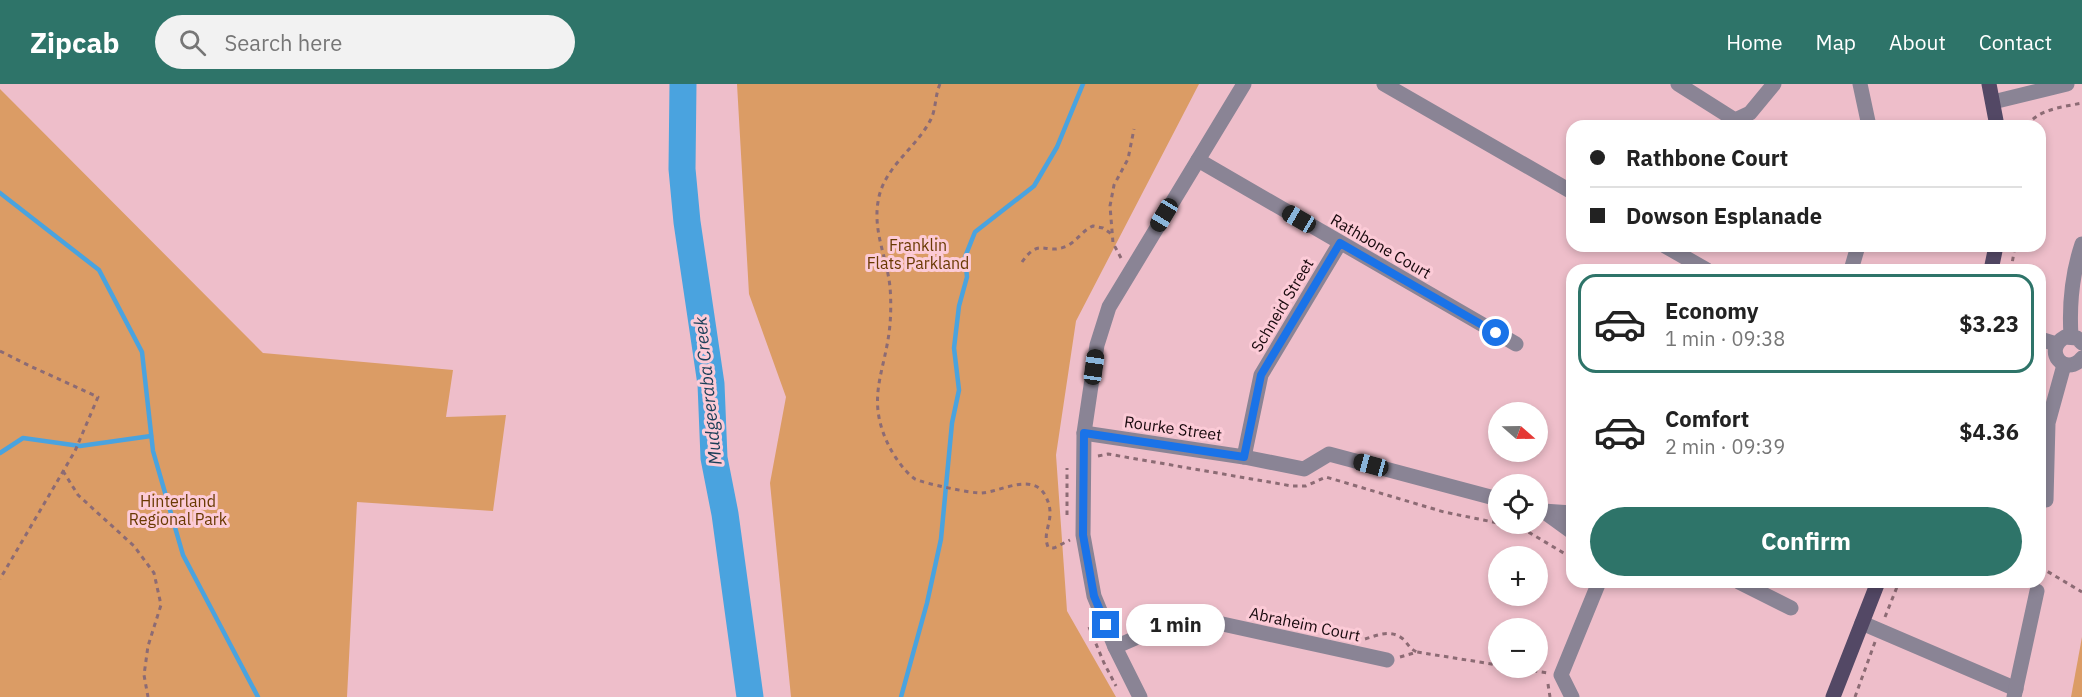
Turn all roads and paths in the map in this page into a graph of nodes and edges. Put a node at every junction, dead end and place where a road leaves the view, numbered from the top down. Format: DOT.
graph roads {
  1 [pos="940,84"];
  2 [pos="1244,84"];
  3 [pos="1384,84"];
  4 [pos="1678,84"];
  5 [pos="1774,84"];
  6 [pos="1860,84"];
  7 [pos="1989,84"];
  8 [pos="2067,84"];
  9 [pos="1993,102"];
  10 [pos="2082,103"];
  11 [pos="1868,120"];
  12 [pos="1996,120"];
  13 [pos="2031,120"];
  14 [pos="1134,129"];
  15 [pos="1198,160"];
  16 [pos="1566,189"];
  17 [pos="1113,235"];
  18 [pos="1340,243"];
  19 [pos="2082,244"];
  20 [pos="1676,252"];
  21 [pos="1022,261"];
  22 [pos="1124,262"];
  23 [pos="1696,264"];
  24 [pos="2076,340"];
  25 [pos="2046,341"];
  26 [pos="1516,344"];
  27 [pos="2056,344"];
  28 [pos="0,351"];
  29 [pos="2082,358"];
  30 [pos="2064,365"];
  31 [pos="1084,433"];
  32 [pos="1244,457"];
  33 [pos="1084,461"];
  34 [pos="63,471"];
  35 [pos="1488,496"];
  36 [pos="2046,500"];
  37 [pos="1548,511"];
  38 [pos="1566,512"];
  39 [pos="1548,515"];
  40 [pos="1488,520"];
  41 [pos="1068,521"];
  42 [pos="1566,527"];
  43 [pos="1532,534"];
  44 [pos="1074,535"];
  45 [pos="1072,549"];
  46 [pos="1566,554"];
  47 [pos="2046,571"];
  48 [pos="0,579"];
  49 [pos="1597,588"];
  50 [pos="1751,588"];
  51 [pos="1876,588"];
  52 [pos="2037,591"];
  53 [pos="2082,592"];
  54 [pos="1791,608"];
  55 [pos="1862,623"];
  56 [pos="1089,626"];
  57 [pos="1115,647"];
  58 [pos="1387,660"];
  59 [pos="1488,663"];
  60 [pos="1548,673"];
  61 [pos="1561,675"];
  62 [pos="1117,688"];
  63 [pos="2015,693"];
  64 [pos="148,697"];
  65 [pos="1140,697"];
  66 [pos="1572,697"];
  67 [pos="1833,697"];
  1 -- 44 [label="path"];
  2 -- 15 [label="street"];
  3 -- 16 [label="street"];
  4 -- 5 [label="street"];
  6 -- 11 [label="street"];
  7 -- 9 [label="main road"];
  8 -- 9 [label="street"];
  9 -- 12 [label="main road"];
  10 -- 13 [label="path"];
  14 -- 17 [label="path"];
  15 -- 18 [label="street, Rathbone Court"];
  15 -- 31 [label="street"];
  17 -- 21 [label="path"];
  17 -- 22 [label="path"];
  18 -- 26 [label="street, Rathbone Court"];
  18 -- 32 [label="street, Schneid Street"];
  19 -- 24 [label="street"];
  20 -- 23 [label="street"];
  24 -- 27 [label="street"];
  25 -- 27 [label="street"];
  27 -- 30 [label="street"];
  28 -- 34 [label="path"];
  29 -- 30 [label="street"];
  30 -- 36 [label="street"];
  31 -- 32 [label="street, Rourke Street"];
  31 -- 33 [label="street"];
  32 -- 35 [label="street, Rourke Street"];
  33 -- 40 [label="path"];
  33 -- 41 [label="path"];
  33 -- 44 [label="street"];
  34 -- 48 [label="path"];
  34 -- 64 [label="path"];
  37 -- 38 [label="street"];
  39 -- 42 [label="street"];
  43 -- 46 [label="path"];
  44 -- 45 [label="path"];
  44 -- 57 [label="street"];
  47 -- 53 [label="path"];
  49 -- 61 [label="street"];
  50 -- 54 [label="street"];
  51 -- 55 [label="main road"];
  52 -- 63 [label="street"];
  55 -- 63 [label="street"];
  55 -- 67 [label="main road"];
  56 -- 62 [label="path"];
  57 -- 58 [label="street, Abraheim Court"];
  57 -- 65 [label="street"];
  58 -- 59 [label="path"];
  60 -- 61 [label="path"];
  61 -- 66 [label="street"];
}
